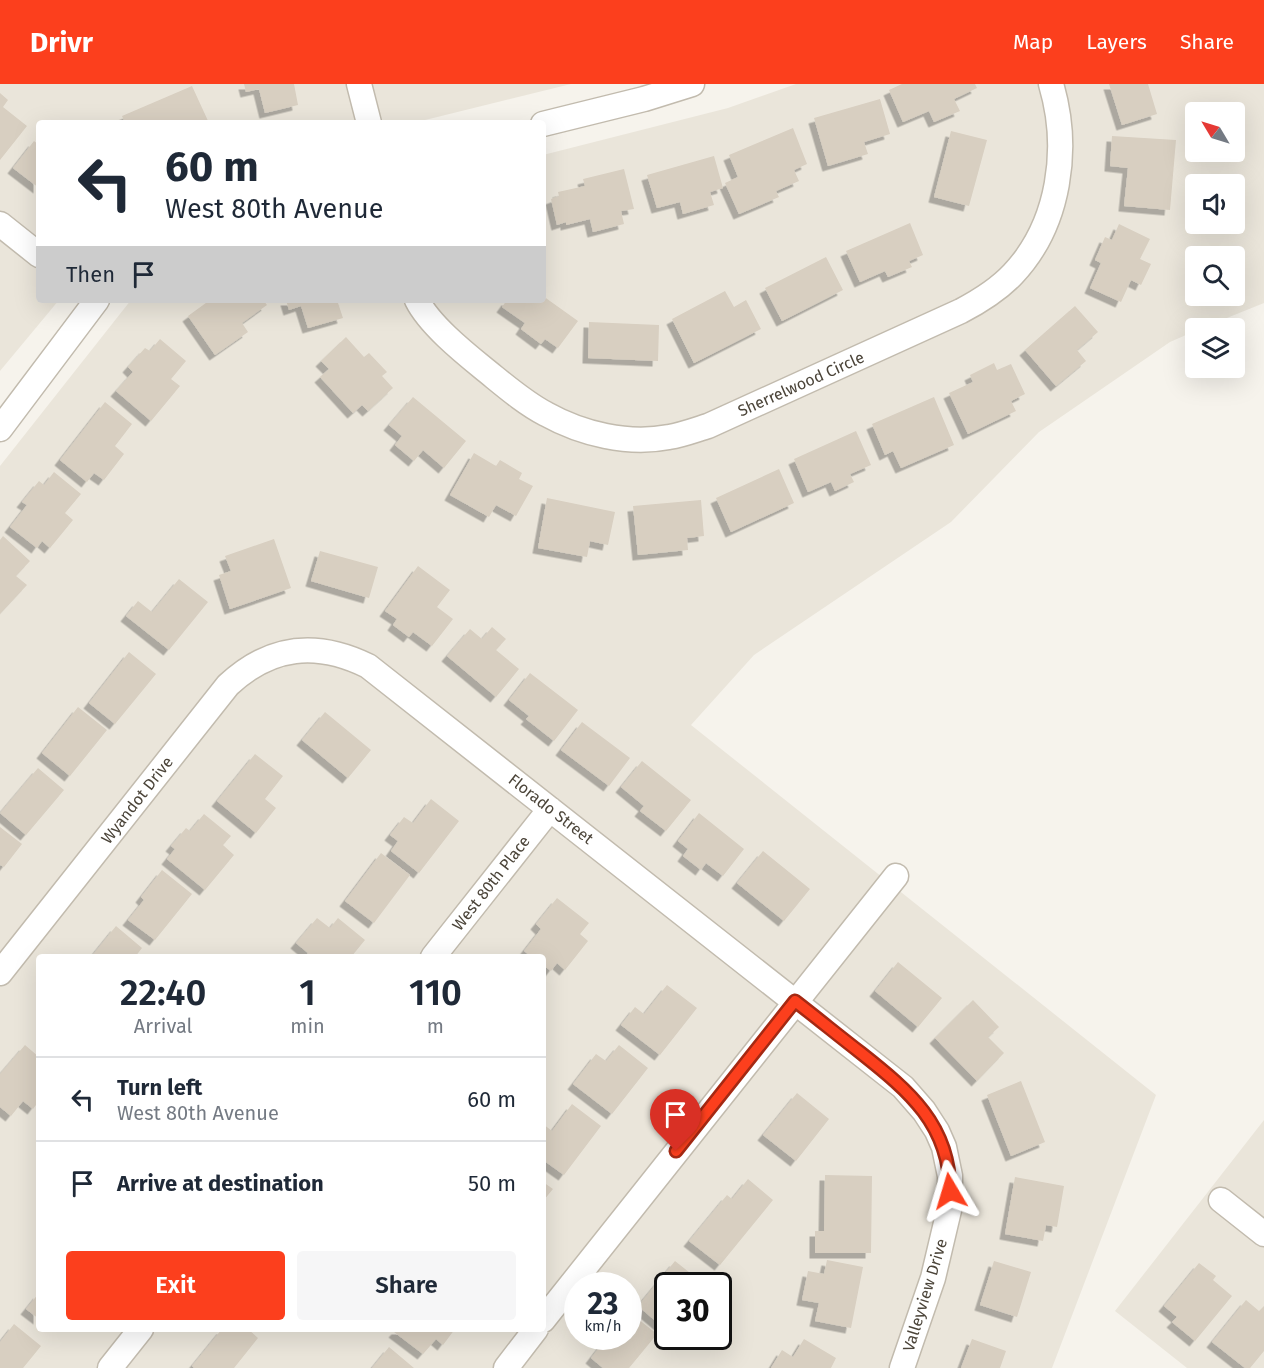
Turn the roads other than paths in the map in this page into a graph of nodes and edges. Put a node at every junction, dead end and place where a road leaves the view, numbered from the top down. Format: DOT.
graph roads {
  1 [pos="359,84"];
  2 [pos="692,84"];
  3 [pos="1051,84"];
  4 [pos="368,120"];
  5 [pos="546,123"];
  6 [pos="0,224"];
  7 [pos="36,253"];
  8 [pos="95,303"];
  9 [pos="420,303"];
  10 [pos="0,429"];
  11 [pos="293,651"];
  12 [pos="549,809"];
  13 [pos="896,876"];
  14 [pos="435,954"];
  15 [pos="0,973"];
  16 [pos="795,1001"];
  17 [pos="1221,1200"];
  18 [pos="1264,1234"];
  19 [pos="546,1316"];
  20 [pos="139,1332"];
  21 [pos="534,1332"];
  22 [pos="110,1368"];
  23 [pos="506,1368"];
  24 [pos="902,1368"];
  1 -- 4 [label="street"];
  2 -- 5 [label="street"];
  3 -- 9 [label="street, Sherrelwood Circle"];
  6 -- 7 [label="street"];
  8 -- 10 [label="street"];
  11 -- 12 [label="street, Florado Street"];
  11 -- 15 [label="street, Wyandot Drive"];
  12 -- 14 [label="street, West 80th Place"];
  12 -- 16 [label="street, Florado Street"];
  13 -- 16 [label="street"];
  16 -- 19 [label="street"];
  16 -- 24 [label="street, Valleyview Drive"];
  17 -- 18 [label="street"];
  20 -- 22 [label="street"];
  21 -- 23 [label="street"];
}
